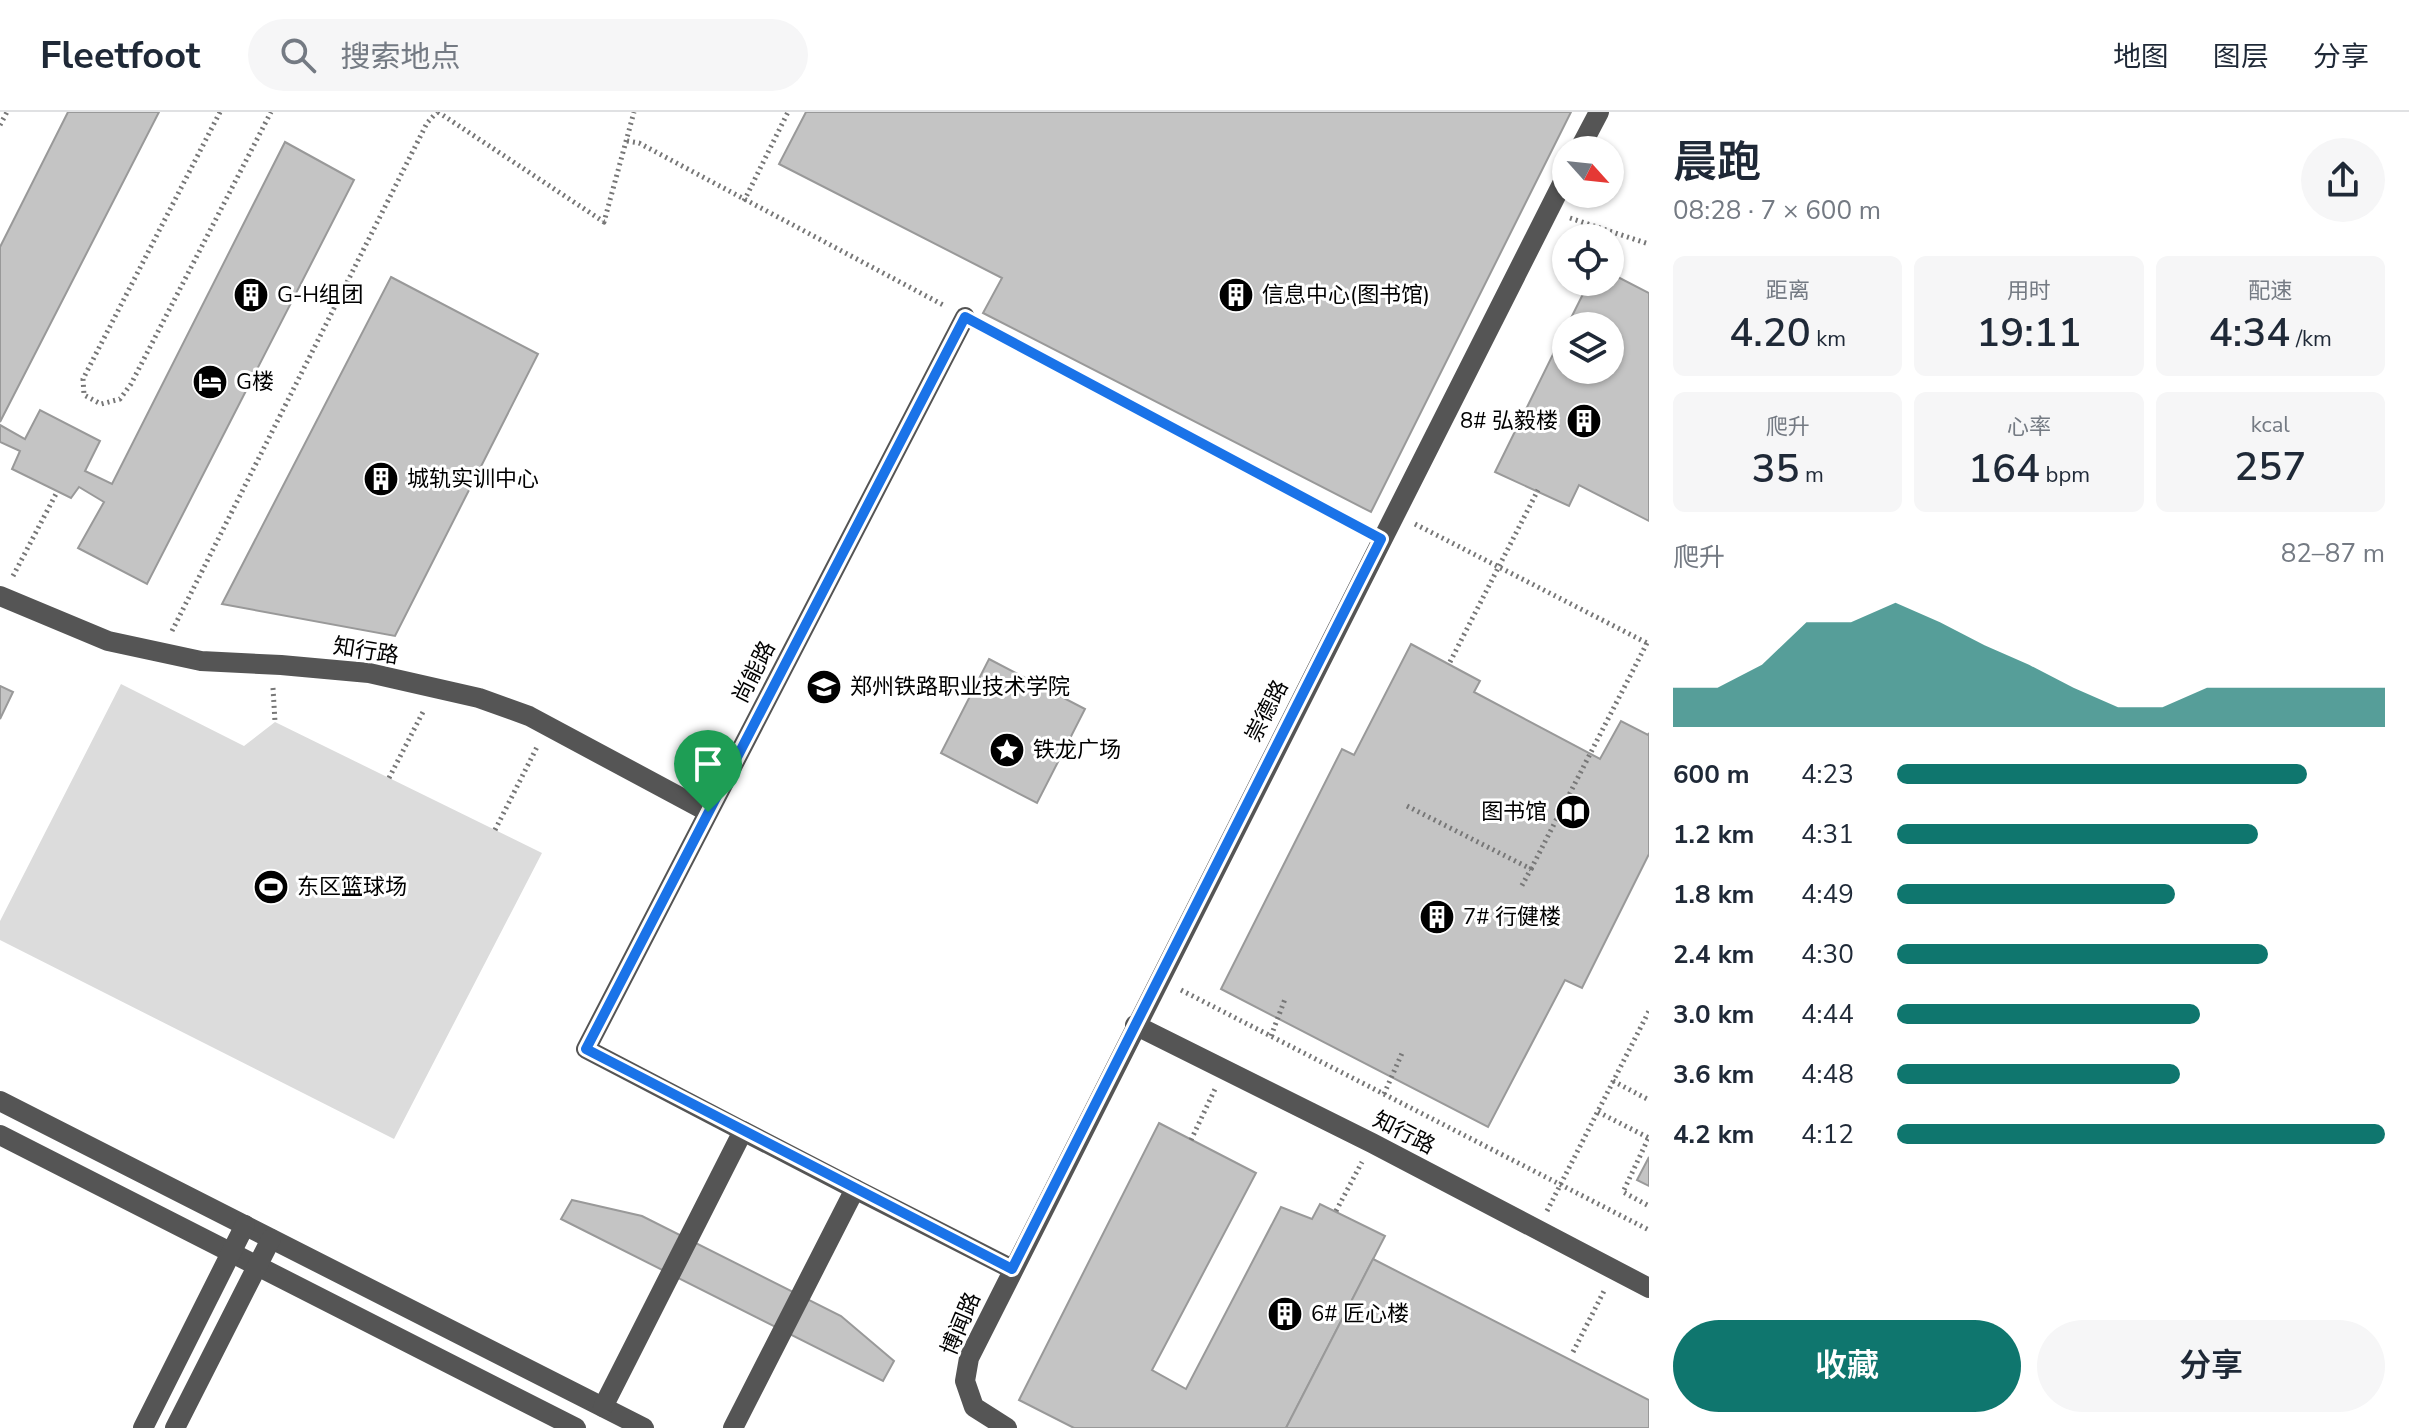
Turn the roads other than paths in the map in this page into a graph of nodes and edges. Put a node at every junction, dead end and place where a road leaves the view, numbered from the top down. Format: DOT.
graph roads {
  1 [pos="1599,112"];
  2 [pos="1586,136"];
  3 [pos="1552,203"];
  4 [pos="965,317"];
  5 [pos="1,596"];
  6 [pos="708,812"];
  7 [pos="1135,1025"];
  8 [pos="0,1101"];
  9 [pos="743,1131"];
  10 [pos="0,1135"];
  11 [pos="855,1189"];
  12 [pos="245,1225"];
  13 [pos="271,1239"];
  14 [pos="231,1253"];
  15 [pos="257,1266"];
  16 [pos="1012,1269"];
  17 [pos="1649,1288"];
  18 [pos="603,1407"];
  19 [pos="143,1428"];
  20 [pos="175,1428"];
  21 [pos="576,1428"];
  22 [pos="644,1428"];
  23 [pos="733,1428"];
  24 [pos="1007,1428"];
  1 -- 2 [label="street"];
  3 -- 7 [label="street, 崇德路"];
  4 -- 6 [label="street, 尚能路"];
  5 -- 6 [label="street, 知行路"];
  6 -- 9 [label="street, 尚能路"];
  7 -- 16 [label="street, 崇德路"];
  7 -- 17 [label="street, 知行路"];
  8 -- 12 [label="street"];
  9 -- 11 [label="street"];
  9 -- 18 [label="street"];
  10 -- 14 [label="street"];
  11 -- 16 [label="street"];
  11 -- 23 [label="street"];
  12 -- 13 [label="street"];
  12 -- 14 [label="street"];
  13 -- 15 [label="street"];
  13 -- 18 [label="street"];
  14 -- 15 [label="street"];
  14 -- 19 [label="street"];
  15 -- 20 [label="street"];
  15 -- 21 [label="street"];
  16 -- 24 [label="street, 博闻路"];
  18 -- 22 [label="street"];
}
